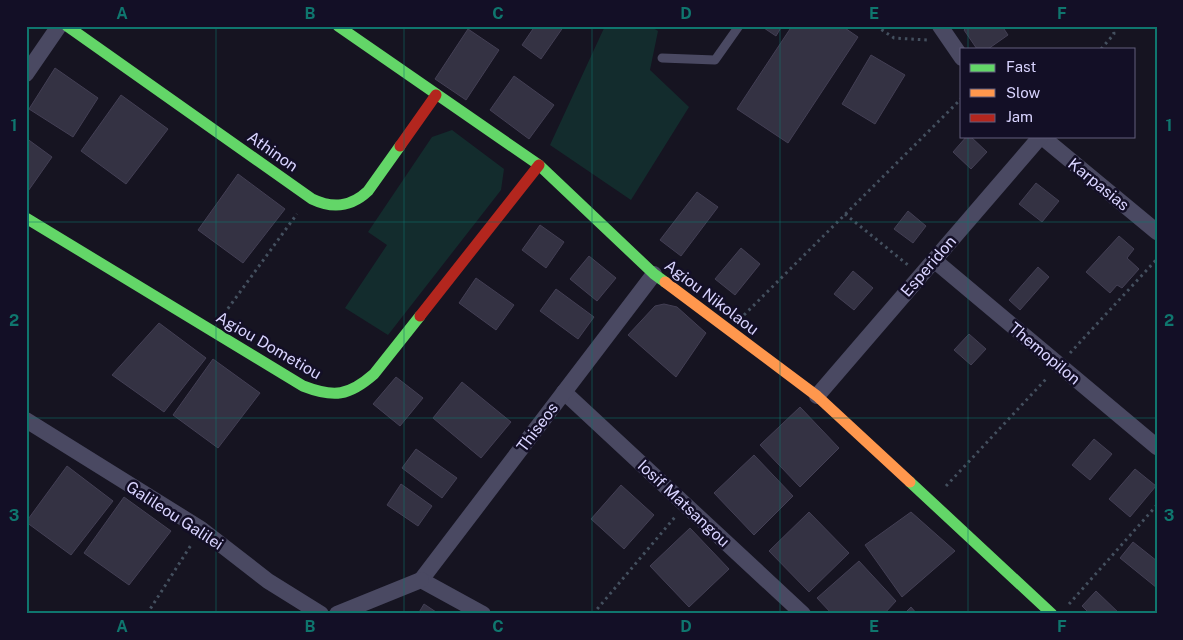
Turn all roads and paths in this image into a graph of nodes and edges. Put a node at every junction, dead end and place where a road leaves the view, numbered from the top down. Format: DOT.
graph roads {
  1 [pos="59,26"];
  2 [pos="67,26"];
  3 [pos="338,26"];
  4 [pos="738,26"];
  5 [pos="876,26"];
  6 [pos="940,26"];
  7 [pos="1113,26"];
  8 [pos="950,42"];
  9 [pos="1102,48"];
  10 [pos="960,55"];
  11 [pos="662,58"];
  12 [pos="26,74"];
  13 [pos="436,95"];
  14 [pos="960,100"];
  15 [pos="1039,138"];
  16 [pos="1043,138"];
  17 [pos="538,165"];
  18 [pos="309,197"];
  19 [pos="844,214"];
  20 [pos="26,218"];
  21 [pos="1157,232"];
  22 [pos="1157,259"];
  23 [pos="934,260"];
  24 [pos="654,274"];
  25 [pos="920,275"];
  26 [pos="730,330"];
  27 [pos="212,331"];
  28 [pos="1060,365"];
  29 [pos="564,392"];
  30 [pos="817,396"];
  31 [pos="26,420"];
  32 [pos="1157,446"];
  33 [pos="932,501"];
  34 [pos="686,505"];
  35 [pos="1157,505"];
  36 [pos="201,530"];
  37 [pos="421,580"];
  38 [pos="1066,606"];
  39 [pos="147,614"];
  40 [pos="321,614"];
  41 [pos="337,614"];
  42 [pos="483,614"];
  43 [pos="593,614"];
  44 [pos="803,614"];
  45 [pos="1052,614"];
  1 -- 12 [label="street"];
  2 -- 18 [label="street, Athinon"];
  3 -- 13 [label="street, Agiou Nikolaou"];
  4 -- 11 [label="lane"];
  5 -- 8 [label="path"];
  6 -- 8 [label="street"];
  7 -- 9 [label="path"];
  8 -- 10 [label="street"];
  13 -- 17 [label="street, Agiou Nikolaou"];
  13 -- 18 [label="street, Athinon"];
  14 -- 19 [label="path"];
  15 -- 23 [label="street, Esperidon"];
  16 -- 21 [label="street, Karpasias"];
  17 -- 24 [label="street, Agiou Nikolaou"];
  17 -- 27 [label="street, Agiou Dometiou"];
  18 -- 27 [label="path"];
  19 -- 25 [label="path"];
  19 -- 26 [label="path"];
  20 -- 27 [label="street, Agiou Dometiou"];
  22 -- 28 [label="path"];
  23 -- 25 [label="street, Esperidon"];
  23 -- 28 [label="street, Themopilon"];
  24 -- 26 [label="street, Agiou Nikolaou"];
  24 -- 29 [label="street, Thiseos"];
  25 -- 30 [label="street, Esperidon"];
  26 -- 30 [label="street, Agiou Nikolaou"];
  28 -- 32 [label="street, Themopilon"];
  28 -- 33 [label="path"];
  29 -- 34 [label="street, Iosif Matsangou"];
  29 -- 37 [label="street, Thiseos"];
  30 -- 33 [label="street, Agiou Nikolaou"];
  31 -- 36 [label="street, Galileou Galilei"];
  33 -- 45 [label="street, Agiou Nikolaou"];
  34 -- 43 [label="path"];
  34 -- 44 [label="street, Iosif Matsangou"];
  35 -- 38 [label="path"];
  36 -- 39 [label="path"];
  36 -- 40 [label="street, Galileou Galilei"];
  37 -- 41 [label="street"];
  37 -- 42 [label="street"];
}
